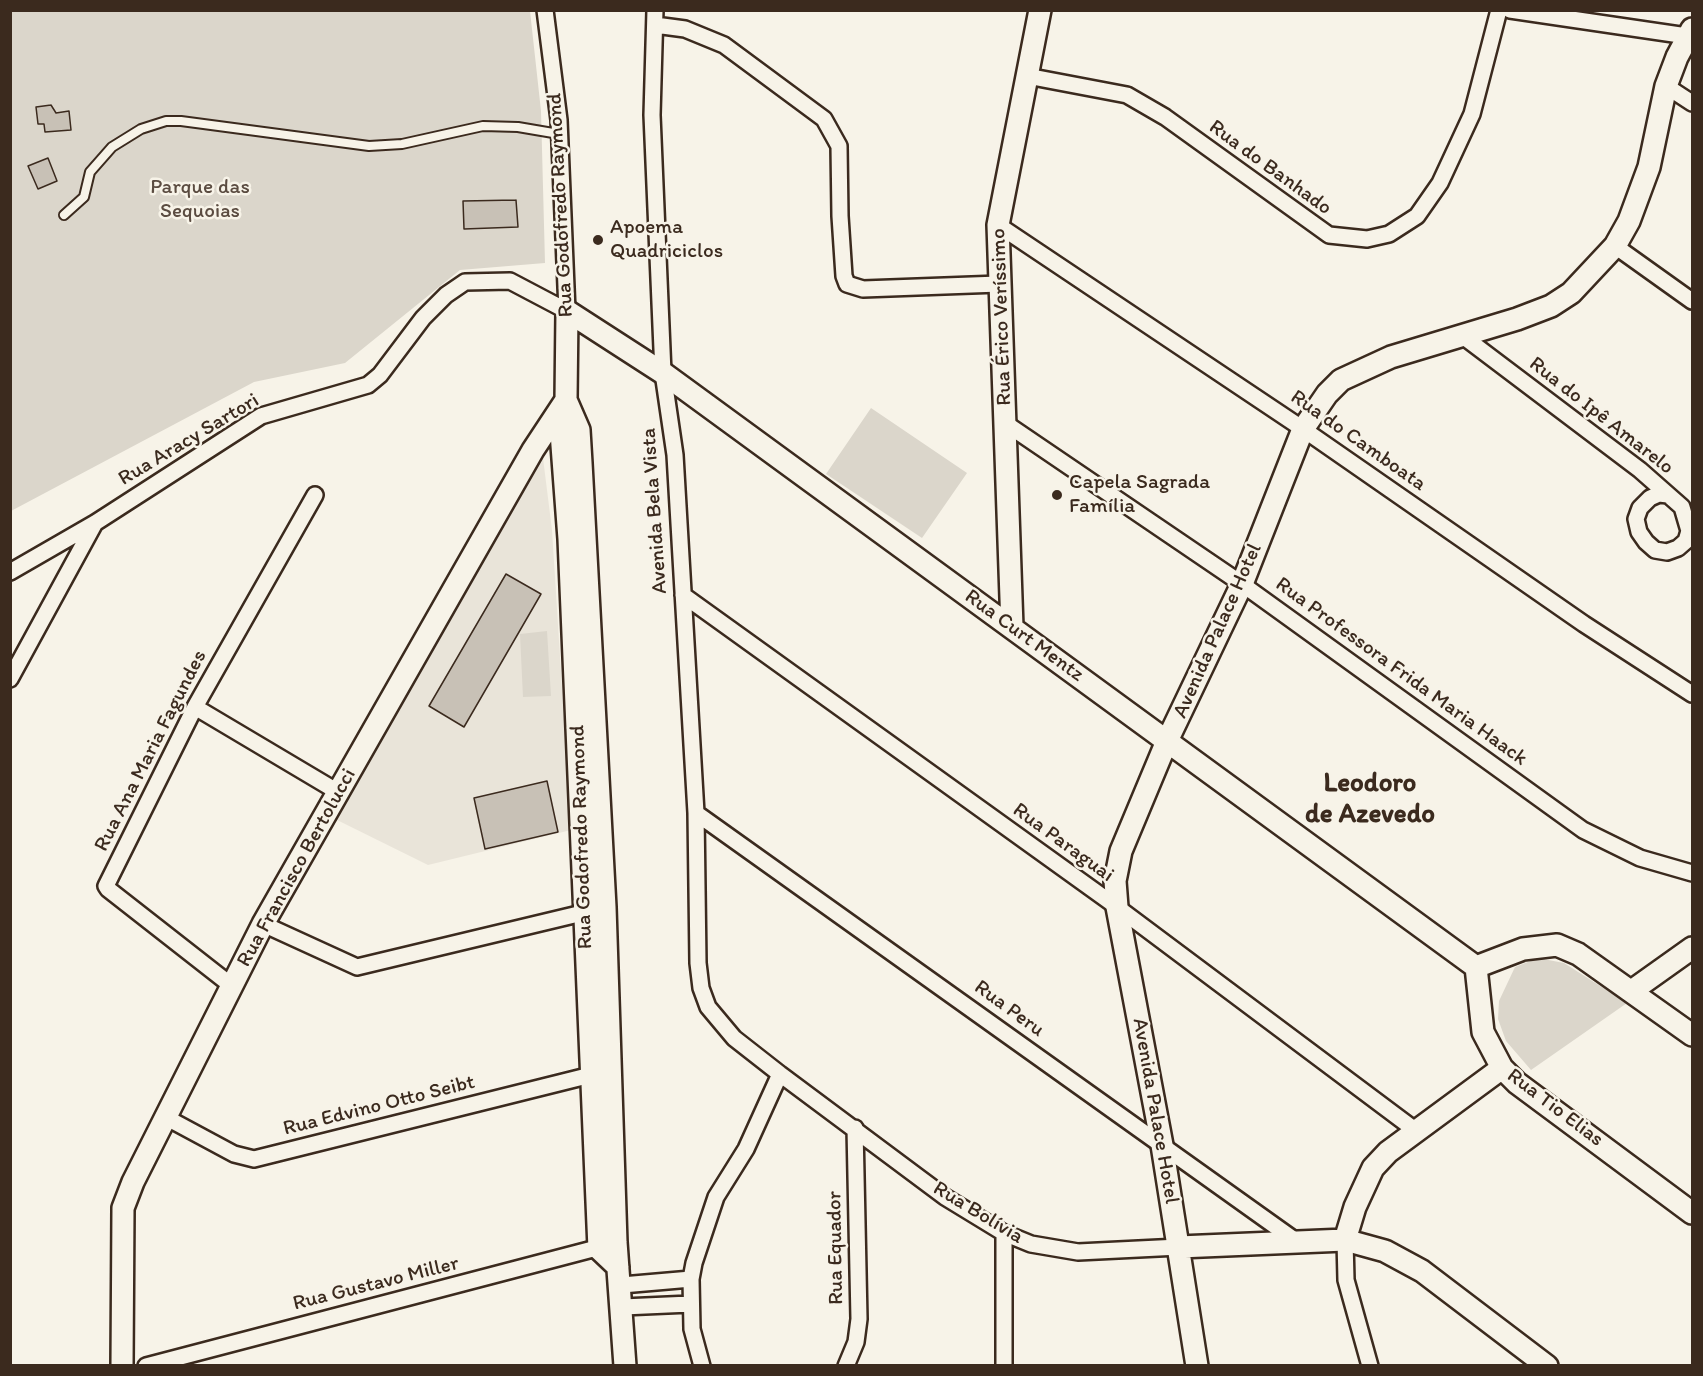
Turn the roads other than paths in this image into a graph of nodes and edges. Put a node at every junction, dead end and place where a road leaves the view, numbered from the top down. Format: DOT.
graph roads {
  1 [pos="545,10"];
  2 [pos="1040,10"];
  3 [pos="1499,10"];
  4 [pos="1510,10"];
  5 [pos="655,18"];
  6 [pos="1689,32"];
  7 [pos="1027,76"];
  8 [pos="1666,86"];
  9 [pos="1692,103"];
  10 [pos="559,134"];
  11 [pos="64,215"];
  12 [pos="998,225"];
  13 [pos="1615,246"];
  14 [pos="999,284"];
  15 [pos="1692,301"];
  16 [pos="567,311"];
  17 [pos="1464,337"];
  18 [pos="663,373"];
  19 [pos="566,400"];
  20 [pos="1005,423"];
  21 [pos="1303,429"];
  22 [pos="315,495"];
  23 [pos="1668,495"];
  24 [pos="95,523"];
  25 [pos="10,572"];
  26 [pos="1242,584"];
  27 [pos="683,595"];
  28 [pos="1012,627"];
  29 [pos="10,679"];
  30 [pos="1692,694"];
  31 [pos="195,708"];
  32 [pos="1167,741"];
  33 [pos="338,792"];
  34 [pos="696,813"];
  35 [pos="1692,873"];
  36 [pos="1117,908"];
  37 [pos="595,909"];
  38 [pos="262,924"];
  39 [pos="1692,948"];
  40 [pos="1476,967"];
  41 [pos="232,986"];
  42 [pos="1633,990"];
  43 [pos="708,1007"];
  44 [pos="1692,1035"];
  45 [pos="1502,1068"];
  46 [pos="600,1072"];
  47 [pos="780,1074"];
  48 [pos="167,1118"];
  49 [pos="855,1128"];
  50 [pos="1415,1130"];
  51 [pos="1162,1145"];
  52 [pos="1692,1213"];
  53 [pos="1004,1233"];
  54 [pos="1345,1240"];
  55 [pos="1296,1241"];
  56 [pos="608,1245"];
  57 [pos="1179,1247"];
  58 [pos="620,1276"];
  59 [pos="691,1279"];
  60 [pos="690,1304"];
  61 [pos="622,1306"];
  62 [pos="122,1365"];
  63 [pos="146,1365"];
  64 [pos="625,1365"];
  65 [pos="702,1365"];
  66 [pos="846,1365"];
  67 [pos="1004,1365"];
  68 [pos="1197,1365"];
  69 [pos="1370,1365"];
  70 [pos="1547,1365"];
  1 -- 10 [label="street, Rua Godofredo Raymond"];
  2 -- 7 [label="main road, Rua Érico Veríssimo"];
  3 -- 7 [label="street, Rua do Banhado"];
  4 -- 6 [label="street"];
  5 -- 14 [label="street"];
  5 -- 18 [label="street, Avenida Bela Vista"];
  6 -- 8 [label="main road, Avenida Palace Hotel"];
  7 -- 12 [label="main road, Rua Érico Veríssimo"];
  8 -- 9 [label="street"];
  8 -- 13 [label="main road, Avenida Palace Hotel"];
  10 -- 11 [label="lane"];
  10 -- 16 [label="street, Rua Godofredo Raymond"];
  12 -- 14 [label="main road, Rua Érico Veríssimo"];
  12 -- 21 [label="street, Rua do Camboata"];
  13 -- 15 [label="street"];
  13 -- 17 [label="main road, Avenida Palace Hotel"];
  14 -- 20 [label="main road, Rua Érico Veríssimo"];
  16 -- 18 [label="main road, Rua Curt Mentz"];
  16 -- 19 [label="main road, Rua Godofredo Raymond"];
  16 -- 24 [label="street, Rua Aracy Sartori"];
  17 -- 21 [label="main road, Avenida Palace Hotel"];
  17 -- 23 [label="street, Rua do Ipê Amarelo"];
  18 -- 27 [label="street, Avenida Bela Vista"];
  18 -- 28 [label="main road, Rua Curt Mentz"];
  19 -- 33 [label="main road, Rua Francisco Bertolucci"];
  19 -- 37 [label="main road, Rua Godofredo Raymond"];
  20 -- 26 [label="street, Rua Professora Frida Maria Haack"];
  20 -- 28 [label="main road, Rua Érico Veríssimo"];
  21 -- 26 [label="main road, Avenida Palace Hotel"];
  21 -- 30 [label="street, Rua do Camboata"];
  22 -- 31 [label="street, Rua Ana Maria Fagundes"];
  23 -- 23 [label="street, Rua do Ipê Amarelo"];
  24 -- 25 [label="street, Rua Aracy Sartori"];
  24 -- 29 [label="street"];
  26 -- 32 [label="main road, Avenida Palace Hotel"];
  26 -- 35 [label="street, Rua Professora Frida Maria Haack"];
  27 -- 34 [label="street, Avenida Bela Vista"];
  27 -- 36 [label="street, Rua Paraguai"];
  28 -- 32 [label="main road, Rua Curt Mentz"];
  31 -- 33 [label="street"];
  31 -- 41 [label="street, Rua Ana Maria Fagundes"];
  32 -- 36 [label="main road, Avenida Palace Hotel"];
  32 -- 40 [label="main road, Rua Curt Mentz"];
  33 -- 38 [label="main road, Rua Francisco Bertolucci"];
  34 -- 43 [label="street, Avenida Bela Vista"];
  34 -- 51 [label="street, Rua Peru"];
  36 -- 50 [label="street, Rua Paraguai"];
  36 -- 51 [label="main road, Avenida Palace Hotel"];
  37 -- 38 [label="street"];
  37 -- 46 [label="main road, Rua Godofredo Raymond"];
  38 -- 41 [label="main road, Rua Francisco Bertolucci"];
  39 -- 42 [label="main road"];
  40 -- 42 [label="main road"];
  40 -- 45 [label="main road, Rua Tio Elias"];
  41 -- 48 [label="main road, Rua Francisco Bertolucci"];
  42 -- 44 [label="main road"];
  43 -- 47 [label="street, Rua Bolívia"];
  45 -- 50 [label="main road"];
  45 -- 52 [label="main road, Rua Tio Elias"];
  46 -- 48 [label="street, Rua Edvino Otto Seibt"];
  46 -- 56 [label="main road, Rua Godofredo Raymond"];
  47 -- 49 [label="street, Rua Bolívia"];
  47 -- 59 [label="street"];
  48 -- 62 [label="main road, Rua Francisco Bertolucci"];
  49 -- 53 [label="street, Rua Bolívia"];
  49 -- 66 [label="street, Rua Equador"];
  50 -- 54 [label="main road"];
  51 -- 55 [label="street, Rua Peru"];
  51 -- 57 [label="main road, Avenida Palace Hotel"];
  53 -- 57 [label="street, Rua Bolívia"];
  53 -- 67 [label="street"];
  54 -- 55 [label="main road, Rua Bolívia"];
  54 -- 69 [label="street"];
  54 -- 70 [label="main road, Rua Bolívia"];
  55 -- 57 [label="main road, Rua Bolívia"];
  56 -- 58 [label="main road, Rua Godofredo Raymond"];
  56 -- 63 [label="street, Rua Gustavo Miller"];
  57 -- 68 [label="main road, Avenida Palace Hotel"];
  58 -- 59 [label="street"];
  58 -- 61 [label="main road, Rua Godofredo Raymond"];
  59 -- 60 [label="street"];
  60 -- 61 [label="street"];
  60 -- 65 [label="street"];
  61 -- 64 [label="main road, Rua Godofredo Raymond"];
}
